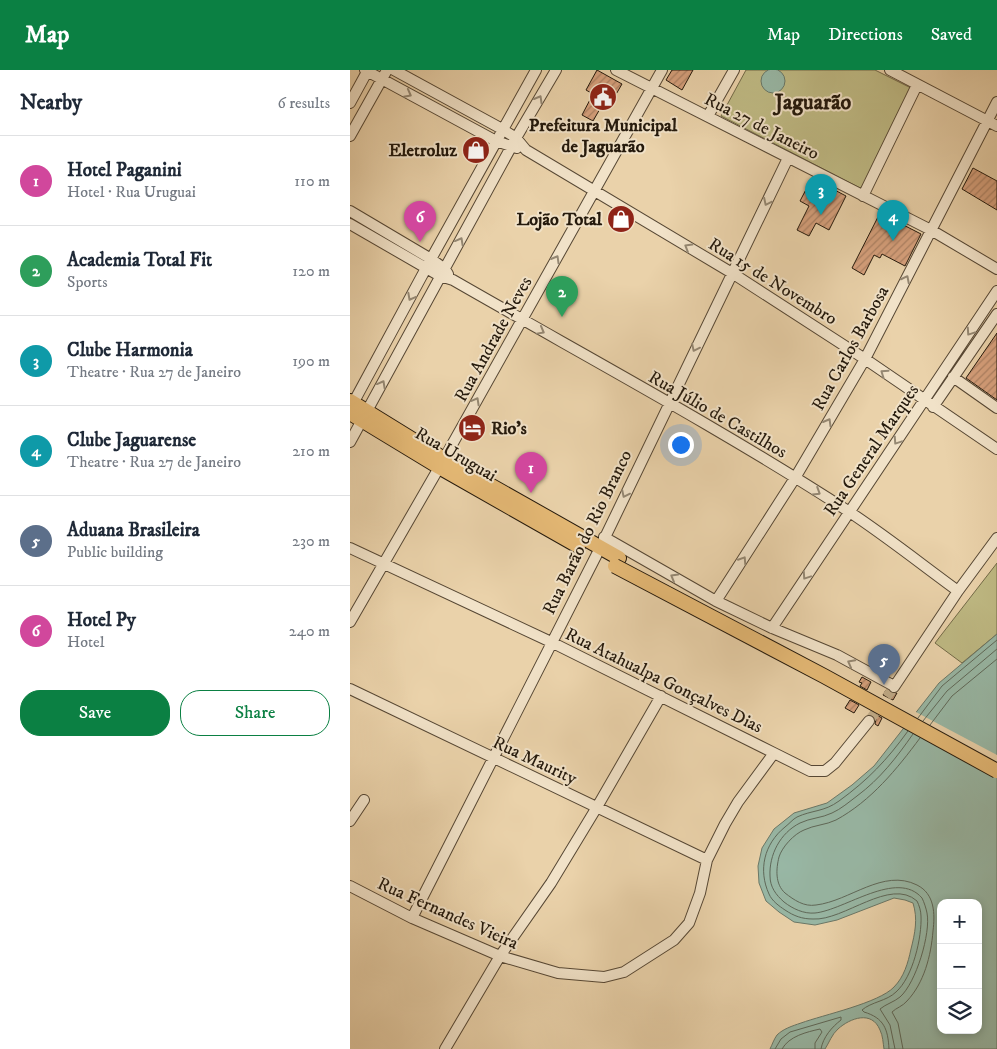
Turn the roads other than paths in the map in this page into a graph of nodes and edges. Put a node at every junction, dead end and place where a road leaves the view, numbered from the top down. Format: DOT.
graph roads {
  1 [pos="367,70"];
  2 [pos="387,70"];
  3 [pos="394,70"];
  4 [pos="536,70"];
  5 [pos="556,70"];
  6 [pos="616,70"];
  7 [pos="662,70"];
  8 [pos="734,70"];
  9 [pos="890,70"];
  10 [pos="382,80"];
  11 [pos="917,85"];
  12 [pos="652,88"];
  13 [pos="997,102"];
  14 [pos="350,103"];
  15 [pos="708,116"];
  16 [pos="987,120"];
  17 [pos="997,126"];
  18 [pos="502,129"];
  19 [pos="350,136"];
  20 [pos="496,140"];
  21 [pos="514,143"];
  22 [pos="788,158"];
  23 [pos="595,191"];
  24 [pos="863,196"];
  25 [pos="350,211"];
  26 [pos="350,224"];
  27 [pos="931,230"];
  28 [pos="428,263"];
  29 [pos="997,269"];
  30 [pos="443,273"];
  31 [pos="732,273"];
  32 [pos="997,291"];
  33 [pos="997,314"];
  34 [pos="521,320"];
  35 [pos="392,330"];
  36 [pos="407,338"];
  37 [pos="865,359"];
  38 [pos="953,377"];
  39 [pos="924,400"];
  40 [pos="668,403"];
  41 [pos="351,407"];
  42 [pos="933,407"];
  43 [pos="997,408"];
  44 [pos="364,416"];
  45 [pos="350,442"];
  46 [pos="997,449"];
  47 [pos="442,463"];
  48 [pos="795,478"];
  49 [pos="849,512"];
  50 [pos="997,538"];
  51 [pos="600,547"];
  52 [pos="350,548"];
  53 [pos="617,562"];
  54 [pos="385,564"];
  55 [pos="958,591"];
  56 [pos="716,601"];
  57 [pos="350,622"];
  58 [pos="772,628"];
  59 [pos="551,642"];
  60 [pos="350,689"];
  61 [pos="661,696"];
  62 [pos="869,721"];
  63 [pos="774,753"];
  64 [pos="494,759"];
  65 [pos="997,762"];
  66 [pos="997,771"];
  67 [pos="364,800"];
  68 [pos="597,807"];
  69 [pos="350,820"];
  70 [pos="707,860"];
  71 [pos="350,886"];
  72 [pos="412,918"];
  73 [pos="500,956"];
  74 [pos="445,1049"];
  1 -- 10 [label="street, Rua 15 de Novembro"];
  1 -- 14 [label="street"];
  2 -- 10 [label="street"];
  3 -- 18 [label="street, Rua 15 de Novembro"];
  4 -- 18 [label="street"];
  21 -- 5 [label="street, one-way"];
  6 -- 12 [label="street, Rua 27 de Janeiro"];
  7 -- 12 [label="street, Rua Andrade Neves"];
  8 -- 15 [label="street"];
  9 -- 11 [label="street"];
  10 -- 19 [label="street"];
  10 -- 20 [label="street, Rua 15 de Novembro, one-way"];
  11 -- 16 [label="street"];
  11 -- 24 [label="street"];
  12 -- 15 [label="street, Rua 27 de Janeiro"];
  12 -- 23 [label="street, Rua Andrade Neves"];
  13 -- 16 [label="street, Rua Carlos Barbosa"];
  15 -- 22 [label="street, Rua 27 de Janeiro"];
  16 -- 17 [label="street"];
  16 -- 27 [label="street, Rua Carlos Barbosa"];
  18 -- 20 [label="street"];
  18 -- 21 [label="street, Rua 15 de Novembro"];
  20 -- 21 [label="street, Rua 15 de Novembro"];
  20 -- 28 [label="street"];
  21 -- 23 [label="street, Rua 15 de Novembro"];
  30 -- 21 [label="street, one-way"];
  22 -- 24 [label="street, Rua 27 de Janeiro"];
  22 -- 31 [label="street, Rua Barão do Rio Branco, one-way"];
  31 -- 23 [label="street, Rua 15 de Novembro, one-way"];
  34 -- 23 [label="street, Rua Andrade Neves, one-way"];
  24 -- 27 [label="street, Rua 27 de Janeiro"];
  25 -- 28 [label="street, Rua Júlio de Castilhos"];
  26 -- 28 [label="street, Rua Júlio de Castilhos"];
  27 -- 29 [label="street, Rua 27 de Janeiro"];
  37 -- 27 [label="street, Rua Carlos Barbosa, one-way"];
  28 -- 30 [label="street, Rua Júlio de Castilhos"];
  28 -- 35 [label="street, one-way"];
  30 -- 34 [label="street, Rua Júlio de Castilhos"];
  30 -- 36 [label="street"];
  31 -- 37 [label="street, Rua 15 de Novembro"];
  31 -- 40 [label="street, Rua Barão do Rio Branco, one-way"];
  32 -- 39 [label="street, Rua General Marques, one-way"];
  33 -- 38 [label="street"];
  34 -- 40 [label="street, Rua Júlio de Castilhos, one-way"];
  47 -- 34 [label="street, Rua Andrade Neves, one-way"];
  35 -- 36 [label="street"];
  35 -- 41 [label="street"];
  44 -- 36 [label="street, one-way"];
  39 -- 37 [label="street, Rua 15 de Novembro, one-way"];
  48 -- 37 [label="street, Rua Carlos Barbosa, one-way"];
  38 -- 42 [label="street"];
  38 -- 43 [label="street"];
  39 -- 42 [label="street, Rua 15 de Novembro"];
  39 -- 49 [label="street, Rua General Marques, one-way"];
  40 -- 48 [label="street, Rua Júlio de Castilhos"];
  40 -- 51 [label="street, Rua Barão do Rio Branco, one-way"];
  41 -- 44 [label="highway, Rua Uruguai"];
  42 -- 46 [label="street, Rua 15 de Novembro"];
  44 -- 45 [label="street"];
  44 -- 47 [label="highway, Rua Uruguai"];
  47 -- 51 [label="highway, Rua Uruguai"];
  47 -- 54 [label="street, Rua Andrade Neves"];
  48 -- 49 [label="street, Rua Júlio de Castilhos, one-way"];
  56 -- 48 [label="street, Rua Carlos Barbosa, one-way"];
  49 -- 55 [label="street, Rua Júlio de Castilhos"];
  49 -- 58 [label="street, Rua General Marques, one-way"];
  50 -- 55 [label="street"];
  51 -- 53 [label="highway, Rua Uruguai"];
  56 -- 51 [label="street, one-way"];
  51 -- 59 [label="street, Rua Barão do Rio Branco"];
  52 -- 54 [label="street, Rua Atahualpa Gonçalves Dias"];
  53 -- 65 [label="highway"];
  53 -- 66 [label="highway, bridge"];
  54 -- 57 [label="street, Rua Andrade Neves"];
  54 -- 59 [label="street, Rua Atahualpa Gonçalves Dias"];
  55 -- 58 [label="street, one-way"];
  56 -- 58 [label="street"];
  59 -- 61 [label="street, Rua Atahualpa Gonçalves Dias"];
  59 -- 64 [label="street, Rua Barão do Rio Branco"];
  60 -- 64 [label="street, Rua Maurity"];
  61 -- 63 [label="street, Rua Atahualpa Gonçalves Dias"];
  61 -- 68 [label="street"];
  62 -- 63 [label="street, Rua Atahualpa Gonçalves Dias"];
  63 -- 70 [label="street, Rua Fernandes Vieira"];
  64 -- 68 [label="street, Rua Maurity"];
  64 -- 72 [label="street, Rua Barão do Rio Branco"];
  67 -- 69 [label="street"];
  68 -- 70 [label="street, Rua Maurity"];
  68 -- 73 [label="street"];
  70 -- 73 [label="street, Rua Fernandes Vieira"];
  71 -- 72 [label="street, Rua Fernandes Vieira"];
  72 -- 73 [label="street, Rua Fernandes Vieira"];
  73 -- 74 [label="street"];
}
